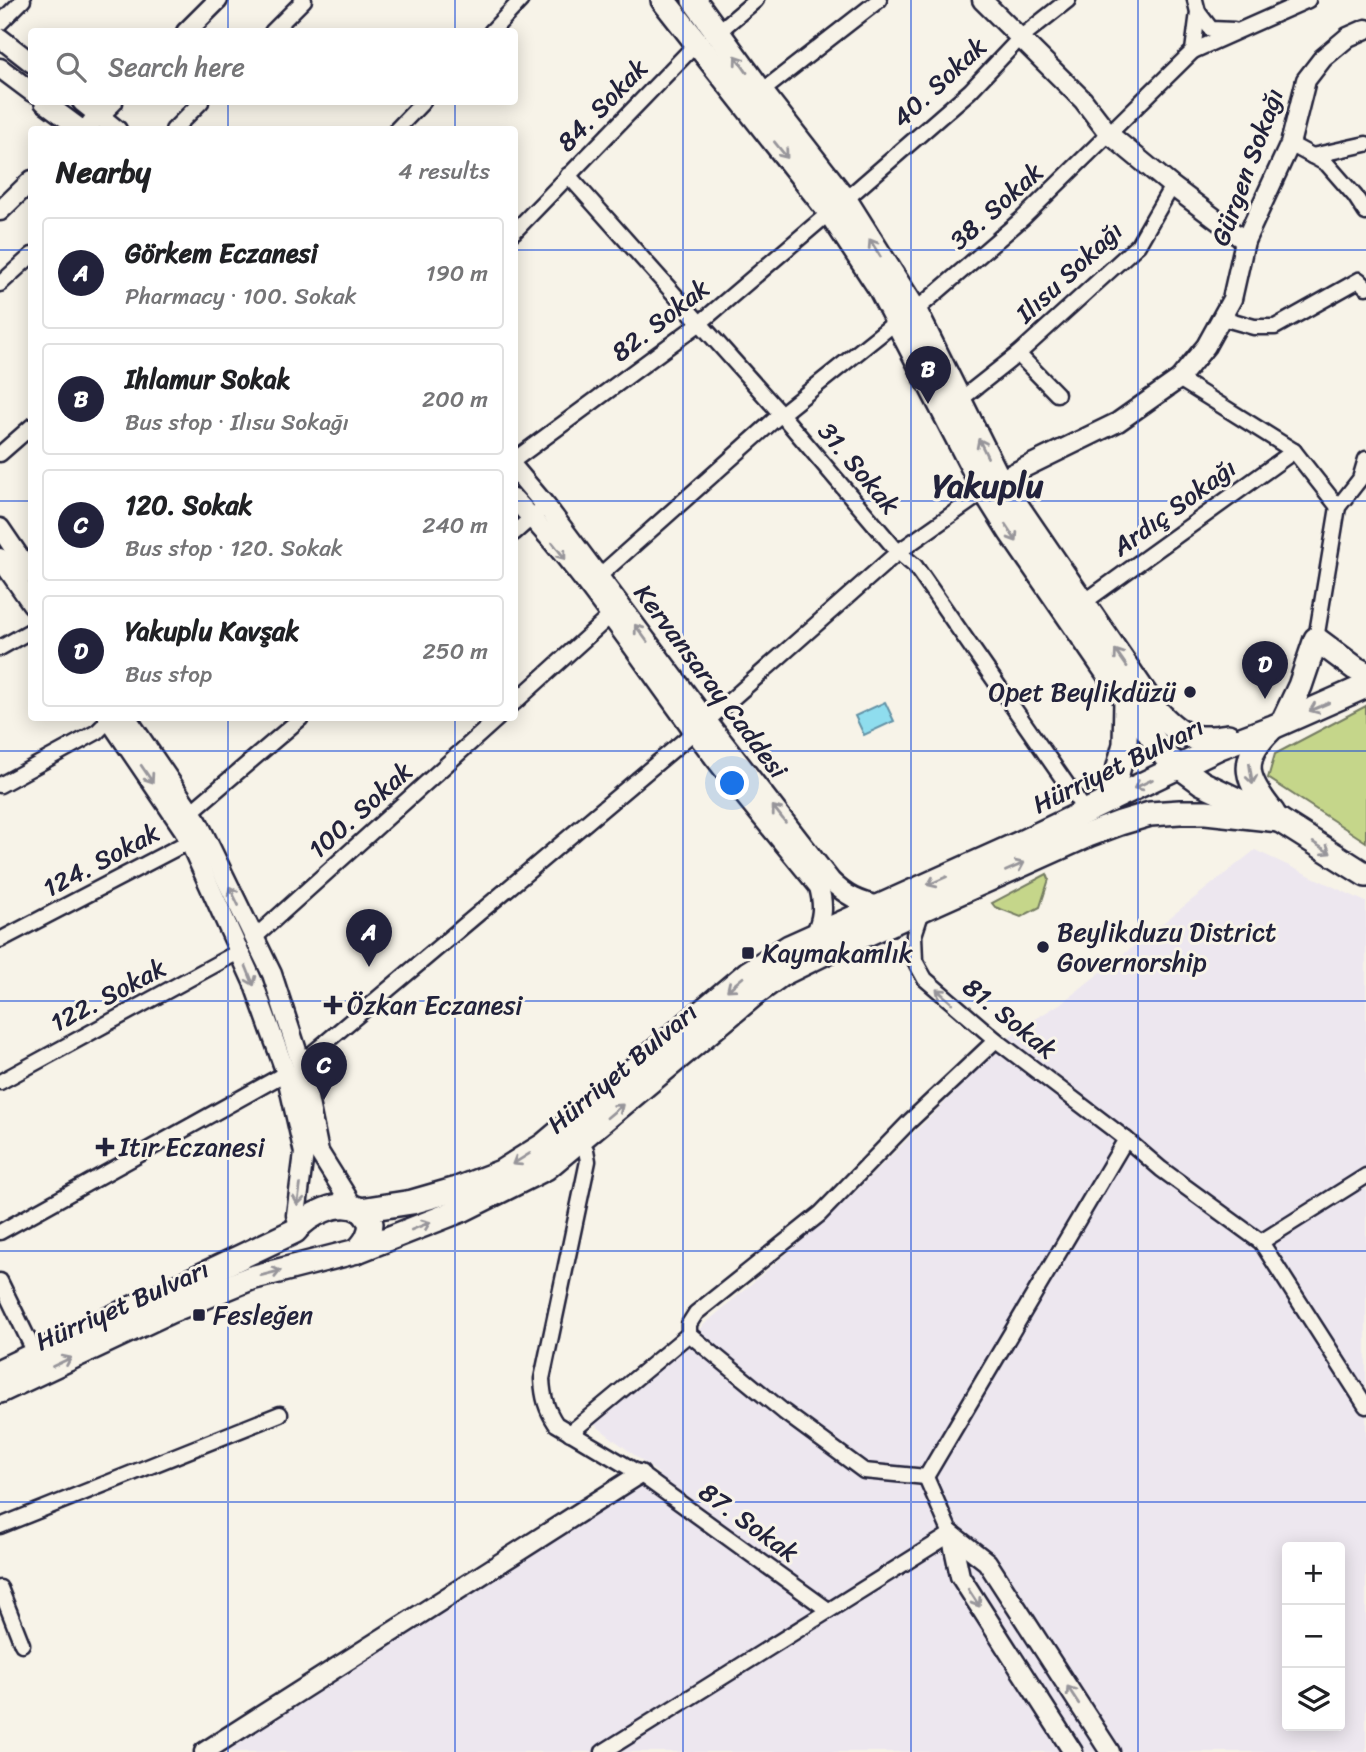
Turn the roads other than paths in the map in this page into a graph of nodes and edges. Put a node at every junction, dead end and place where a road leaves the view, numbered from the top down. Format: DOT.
graph roads {
  1 [pos="23,0"];
  2 [pos="218,0"];
  3 [pos="304,0"];
  4 [pos="521,0"];
  5 [pos="663,0"];
  6 [pos="694,0"];
  7 [pos="756,0"];
  8 [pos="879,0"];
  9 [pos="982,0"];
  10 [pos="1068,0"];
  11 [pos="1308,0"];
  12 [pos="1197,6"];
  13 [pos="0,23"];
  14 [pos="190,28"];
  15 [pos="276,28"];
  16 [pos="495,28"];
  17 [pos="1366,29"];
  18 [pos="1239,30"];
  19 [pos="718,32"];
  20 [pos="0,38"];
  21 [pos="1020,38"];
  22 [pos="696,44"];
  23 [pos="1194,51"];
  24 [pos="28,59"];
  25 [pos="0,68"];
  26 [pos="28,89"];
  27 [pos="761,92"];
  28 [pos="48,105"];
  29 [pos="86,105"];
  30 [pos="110,105"];
  31 [pos="198,105"];
  32 [pos="420,105"];
  33 [pos="99,115"];
  34 [pos="77,126"];
  35 [pos="87,126"];
  36 [pos="112,126"];
  37 [pos="177,126"];
  38 [pos="400,126"];
  39 [pos="1109,134"];
  40 [pos="1290,144"];
  41 [pos="1366,144"];
  42 [pos="1312,156"];
  43 [pos="568,176"];
  44 [pos="28,184"];
  45 [pos="1172,186"];
  46 [pos="837,206"];
  47 [pos="0,211"];
  48 [pos="1366,213"];
  49 [pos="518,228"];
  50 [pos="1245,241"];
  51 [pos="28,259"];
  52 [pos="1364,280"];
  53 [pos="0,284"];
  54 [pos="906,316"];
  55 [pos="1222,318"];
  56 [pos="700,323"];
  57 [pos="1018,354"];
  58 [pos="1179,379"];
  59 [pos="1057,394"];
  60 [pos="960,400"];
  61 [pos="781,414"];
  62 [pos="28,430"];
  63 [pos="1294,451"];
  64 [pos="0,454"];
  65 [pos="518,457"];
  66 [pos="1366,459"];
  67 [pos="518,475"];
  68 [pos="992,485"];
  69 [pos="518,501"];
  70 [pos="1338,507"];
  71 [pos="539,512"];
  72 [pos="0,528"];
  73 [pos="518,530"];
  74 [pos="898,552"];
  75 [pos="0,558"];
  76 [pos="28,569"];
  77 [pos="598,577"];
  78 [pos="28,596"];
  79 [pos="1083,604"];
  80 [pos="617,613"];
  81 [pos="28,633"];
  82 [pos="1316,639"];
  83 [pos="0,648"];
  84 [pos="1366,674"];
  85 [pos="1366,687"];
  86 [pos="518,700"];
  87 [pos="1126,700"];
  88 [pos="110,721"];
  89 [pos="116,721"];
  90 [pos="297,721"];
  91 [pos="495,721"];
  92 [pos="1278,725"];
  93 [pos="701,726"];
  94 [pos="1178,767"];
  95 [pos="0,785"];
  96 [pos="1111,800"];
  97 [pos="1086,812"];
  98 [pos="185,817"];
  99 [pos="1279,820"];
  100 [pos="201,829"];
  101 [pos="188,842"];
  102 [pos="1366,875"];
  103 [pos="880,906"];
  104 [pos="923,908"];
  105 [pos="815,935"];
  106 [pos="254,938"];
  107 [pos="0,940"];
  108 [pos="240,951"];
  109 [pos="996,1040"];
  110 [pos="293,1068"];
  111 [pos="0,1082"];
  112 [pos="1126,1139"];
  113 [pos="580,1141"];
  114 [pos="1366,1176"];
  115 [pos="357,1209"];
  116 [pos="297,1228"];
  117 [pos="0,1232"];
  118 [pos="1261,1242"];
  119 [pos="357,1251"];
  120 [pos="330,1259"];
  121 [pos="0,1281"];
  122 [pos="689,1334"];
  123 [pos="35,1353"];
  124 [pos="0,1371"];
  125 [pos="1360,1385"];
  126 [pos="0,1391"];
  127 [pos="1366,1406"];
  128 [pos="280,1414"];
  129 [pos="570,1433"];
  130 [pos="640,1474"];
  131 [pos="926,1477"];
  132 [pos="0,1526"];
  133 [pos="951,1534"];
  134 [pos="0,1588"];
  135 [pos="828,1610"];
  136 [pos="22,1644"];
  137 [pos="204,1752"];
  138 [pos="603,1752"];
  139 [pos="1073,1752"];
  140 [pos="1110,1752"];
  1 -- 13 [label="street"];
  2 -- 14 [label="street"];
  3 -- 15 [label="street"];
  4 -- 16 [label="street"];
  5 -- 22 [label="main road"];
  6 -- 19 [label="main road"];
  7 -- 19 [label="street"];
  8 -- 27 [label="street"];
  9 -- 21 [label="street"];
  10 -- 21 [label="street, 40. Sokak"];
  11 -- 18 [label="street, 38. Sokak"];
  12 -- 18 [label="street"];
  12 -- 23 [label="street"];
  17 -- 40 [label="street, Gürgen Sokağı"];
  18 -- 23 [label="street, 38. Sokak"];
  19 -- 22 [label="main road"];
  27 -- 19 [label="main road, one-way"];
  20 -- 24 [label="street"];
  21 -- 39 [label="street"];
  21 -- 46 [label="street, 40. Sokak"];
  22 -- 43 [label="street, 84. Sokak"];
  22 -- 46 [label="main road, one-way"];
  23 -- 39 [label="street, 38. Sokak"];
  25 -- 26 [label="street"];
  27 -- 46 [label="main road"];
  28 -- 34 [label="street"];
  29 -- 33 [label="street"];
  30 -- 33 [label="street"];
  31 -- 37 [label="street"];
  32 -- 38 [label="street"];
  33 -- 35 [label="street"];
  33 -- 36 [label="street"];
  39 -- 45 [label="street"];
  39 -- 54 [label="street, 38. Sokak"];
  40 -- 42 [label="street"];
  40 -- 50 [label="street, Gürgen Sokağı"];
  41 -- 42 [label="street"];
  42 -- 48 [label="street"];
  43 -- 49 [label="street, 84. Sokak"];
  43 -- 56 [label="street, 31. Sokak"];
  44 -- 47 [label="street"];
  45 -- 50 [label="street"];
  45 -- 57 [label="street, Ilısu Sokağı"];
  46 -- 54 [label="main road"];
  46 -- 56 [label="street, 82. Sokak"];
  50 -- 55 [label="street, Gürgen Sokağı"];
  51 -- 53 [label="street"];
  52 -- 55 [label="street"];
  54 -- 60 [label="main road"];
  54 -- 61 [label="street, 38. Sokak"];
  54 -- 68 [label="main road"];
  55 -- 58 [label="street, Gürgen Sokağı"];
  56 -- 61 [label="street, 31. Sokak"];
  56 -- 65 [label="street, 82. Sokak"];
  57 -- 59 [label="street, Ilısu Sokağı"];
  57 -- 60 [label="street, Ilısu Sokağı"];
  58 -- 63 [label="street"];
  58 -- 68 [label="street, Gürgen Sokağı"];
  68 -- 60 [label="main road, one-way"];
  61 -- 74 [label="street, 31. Sokak"];
  61 -- 77 [label="street, 38. Sokak"];
  62 -- 64 [label="street"];
  63 -- 70 [label="street"];
  63 -- 79 [label="street, Ardıç Sokağı"];
  66 -- 70 [label="street"];
  67 -- 71 [label="street, Kervansaray Caddesi"];
  68 -- 74 [label="street"];
  68 -- 79 [label="main road"];
  68 -- 87 [label="main road, one-way"];
  69 -- 71 [label="street, Kervansaray Caddesi"];
  70 -- 82 [label="street"];
  71 -- 73 [label="street"];
  71 -- 77 [label="street, Kervansaray Caddesi"];
  71 -- 80 [label="street, Kervansaray Caddesi, one-way"];
  72 -- 76 [label="street"];
  74 -- 93 [label="street"];
  74 -- 97 [label="street, 31. Sokak"];
  75 -- 78 [label="street"];
  77 -- 80 [label="street, Kervansaray Caddesi"];
  92 -- 79 [label="main road, one-way"];
  80 -- 86 [label="street"];
  80 -- 93 [label="street, Kervansaray Caddesi"];
  81 -- 83 [label="street"];
  82 -- 84 [label="main road"];
  82 -- 92 [label="main road"];
  85 -- 92 [label="main road, Hürriyet Bulvarı, one-way"];
  87 -- 94 [label="main road"];
  87 -- 96 [label="main road"];
  88 -- 95 [label="street"];
  89 -- 98 [label="street"];
  90 -- 98 [label="street"];
  91 -- 106 [label="street, 100. Sokak"];
  92 -- 94 [label="main road, Hürriyet Bulvarı"];
  92 -- 99 [label="main road, one-way"];
  103 -- 93 [label="street, Kervansaray Caddesi, one-way"];
  93 -- 105 [label="street, Kervansaray Caddesi"];
  93 -- 110 [label="street"];
  94 -- 96 [label="main road, Hürriyet Bulvarı, one-way"];
  94 -- 99 [label="main road"];
  96 -- 97 [label="main road, Hürriyet Bulvarı"];
  97 -- 103 [label="main road, Hürriyet Bulvarı, one-way"];
  98 -- 100 [label="street"];
  98 -- 101 [label="street"];
  99 -- 102 [label="main road, one-way"];
  104 -- 99 [label="main road, Hürriyet Bulvarı, one-way"];
  100 -- 101 [label="street"];
  106 -- 100 [label="street, one-way"];
  101 -- 107 [label="street, 124. Sokak"];
  101 -- 108 [label="street"];
  103 -- 105 [label="main road, Hürriyet Bulvarı"];
  109 -- 104 [label="street, 81. Sokak, one-way"];
  113 -- 104 [label="main road, Hürriyet Bulvarı, one-way"];
  105 -- 115 [label="main road, Hürriyet Bulvarı, one-way"];
  106 -- 108 [label="street"];
  106 -- 110 [label="street"];
  108 -- 110 [label="street, one-way"];
  108 -- 111 [label="street, 122. Sokak"];
  109 -- 112 [label="street, 81. Sokak"];
  109 -- 122 [label="street"];
  110 -- 115 [label="street"];
  110 -- 116 [label="street, one-way"];
  110 -- 117 [label="street"];
  112 -- 118 [label="street, 81. Sokak"];
  112 -- 131 [label="street"];
  119 -- 113 [label="main road, Hürriyet Bulvarı, one-way"];
  113 -- 129 [label="street, 87. Sokak"];
  114 -- 118 [label="street"];
  115 -- 116 [label="main road"];
  115 -- 119 [label="main road"];
  116 -- 120 [label="main road"];
  116 -- 123 [label="main road, Hürriyet Bulvarı"];
  118 -- 125 [label="street"];
  119 -- 120 [label="main road, Hürriyet Bulvarı"];
  126 -- 120 [label="main road, Hürriyet Bulvarı, one-way"];
  121 -- 123 [label="street"];
  122 -- 129 [label="street"];
  122 -- 131 [label="street"];
  123 -- 124 [label="main road, Hürriyet Bulvarı"];
  125 -- 127 [label="street"];
  128 -- 132 [label="street"];
  129 -- 130 [label="street, 87. Sokak"];
  130 -- 135 [label="street, 87. Sokak"];
  130 -- 137 [label="street"];
  131 -- 133 [label="street"];
  133 -- 135 [label="street"];
  133 -- 139 [label="street, one-way"];
  140 -- 133 [label="street, one-way"];
  134 -- 136 [label="street"];
  135 -- 138 [label="street"];
}
